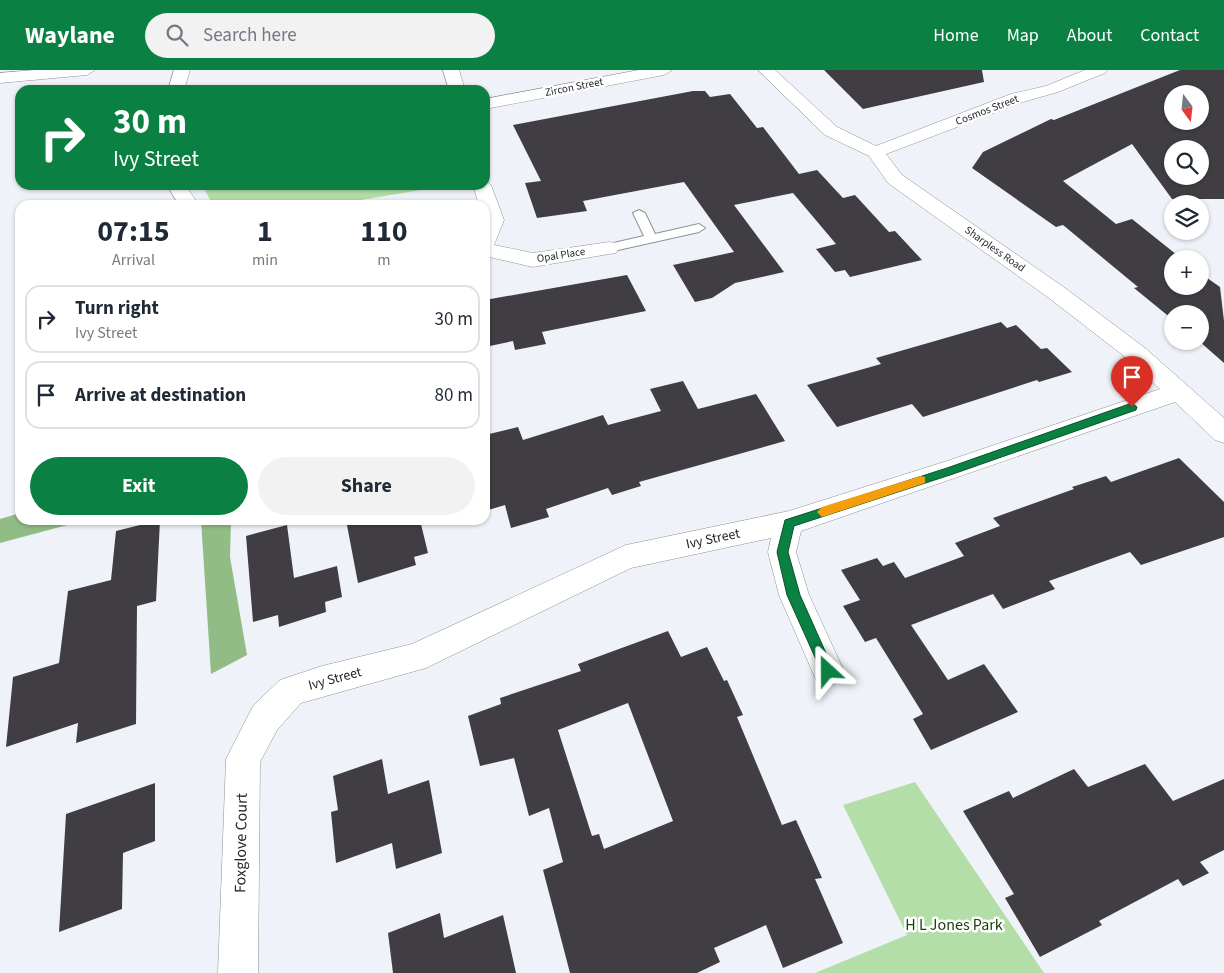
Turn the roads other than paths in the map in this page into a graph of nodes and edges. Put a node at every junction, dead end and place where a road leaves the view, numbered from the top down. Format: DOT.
graph roads {
  1 [pos="87,70"];
  2 [pos="182,70"];
  3 [pos="450,70"];
  4 [pos="664,70"];
  5 [pos="766,70"];
  6 [pos="1099,70"];
  7 [pos="0,78"];
  8 [pos="178,85"];
  9 [pos="456,85"];
  10 [pos="490,103"];
  11 [pos="875,152"];
  12 [pos="490,208"];
  13 [pos="639,212"];
  14 [pos="699,228"];
  15 [pos="490,230"];
  16 [pos="651,238"];
  17 [pos="609,248"];
  18 [pos="490,251"];
  19 [pos="1178,392"];
  20 [pos="1224,433"];
  21 [pos="789,523"];
  22 [pos="828,671"];
  23 [pos="265,718"];
  24 [pos="238,973"];
  1 -- 7 [label="street"];
  2 -- 8 [label="street"];
  3 -- 9 [label="street"];
  4 -- 10 [label="street, Zircon Street"];
  5 -- 11 [label="street, Sharpless Road"];
  6 -- 11 [label="street, Cosmos Street"];
  11 -- 19 [label="street, Sharpless Road"];
  12 -- 15 [label="street"];
  13 -- 16 [label="lane"];
  14 -- 16 [label="lane"];
  16 -- 17 [label="lane"];
  17 -- 18 [label="street, Opal Place"];
  19 -- 20 [label="street, Sharpless Road"];
  19 -- 21 [label="street, Ivy Street"];
  21 -- 22 [label="street"];
  21 -- 23 [label="street, Ivy Street"];
  23 -- 24 [label="street, Foxglove Court"];
}
